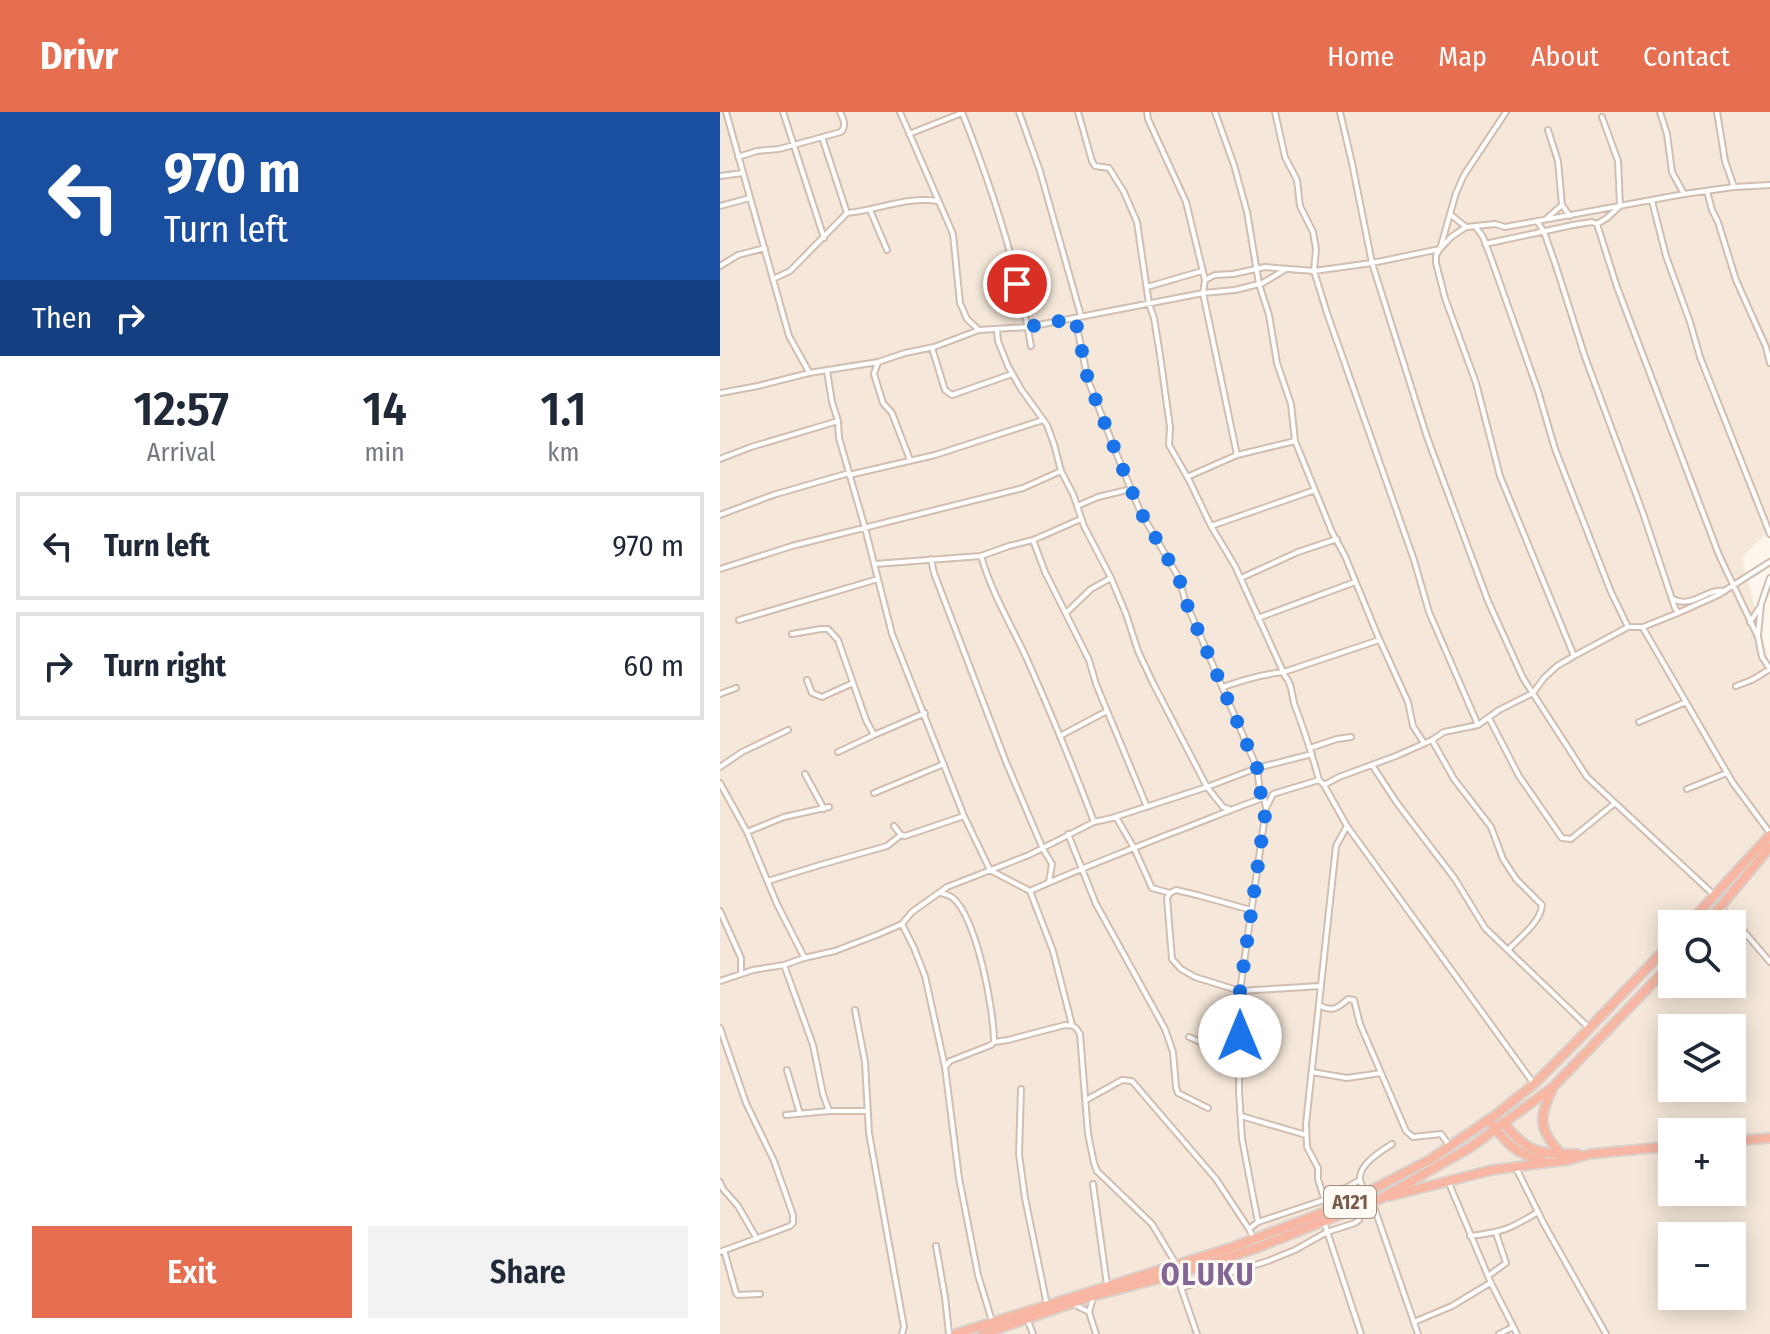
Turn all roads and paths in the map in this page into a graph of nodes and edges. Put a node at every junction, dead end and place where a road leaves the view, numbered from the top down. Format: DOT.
graph roads {
  1 [pos="726,112"];
  2 [pos="783,112"];
  3 [pos="840,112"];
  4 [pos="900,112"];
  5 [pos="1019,112"];
  6 [pos="1078,112"];
  7 [pos="1147,112"];
  8 [pos="1215,112"];
  9 [pos="1275,112"];
  10 [pos="1340,112"];
  11 [pos="1506,112"];
  12 [pos="1660,112"];
  13 [pos="1717,112"];
  14 [pos="962,113"];
  15 [pos="1602,117"];
  16 [pos="1548,130"];
  17 [pos="909,134"];
  18 [pos="822,137"];
  19 [pos="792,145"];
  20 [pos="738,157"];
  21 [pos="743,173"];
  22 [pos="720,176"];
  23 [pos="1768,183"];
  24 [pos="1734,187"];
  25 [pos="1707,191"];
  26 [pos="1684,194"];
  27 [pos="750,198"];
  28 [pos="938,201"];
  29 [pos="1652,201"];
  30 [pos="1562,205"];
  31 [pos="720,206"];
  32 [pos="1620,206"];
  33 [pos="870,210"];
  34 [pos="847,213"];
  35 [pos="1451,215"];
  36 [pos="1570,216"];
  37 [pos="1545,220"];
  38 [pos="1537,221"];
  39 [pos="1597,224"];
  40 [pos="1475,225"];
  41 [pos="1466,227"];
  42 [pos="1544,232"];
  43 [pos="824,238"];
  44 [pos="1485,244"];
  45 [pos="765,248"];
  46 [pos="1440,249"];
  47 [pos="887,250"];
  48 [pos="1372,263"];
  49 [pos="720,266"];
  50 [pos="1265,267"];
  51 [pos="1256,269"];
  52 [pos="1286,269"];
  53 [pos="1203,271"];
  54 [pos="1314,271"];
  55 [pos="1279,274"];
  56 [pos="773,279"];
  57 [pos="1205,280"];
  58 [pos="1260,284"];
  59 [pos="1147,287"];
  60 [pos="1203,293"];
  61 [pos="1149,304"];
  62 [pos="1078,317"];
  63 [pos="1028,327"];
  64 [pos="979,330"];
  65 [pos="997,330"];
  66 [pos="1031,346"];
  67 [pos="932,348"];
  68 [pos="878,362"];
  69 [pos="1770,363"];
  70 [pos="827,371"];
  71 [pos="809,373"];
  72 [pos="1012,374"];
  73 [pos="720,393"];
  74 [pos="1043,420"];
  75 [pos="838,421"];
  76 [pos="1295,441"];
  77 [pos="1237,455"];
  78 [pos="720,459"];
  79 [pos="910,460"];
  80 [pos="1061,471"];
  81 [pos="849,474"];
  82 [pos="1187,477"];
  83 [pos="1131,489"];
  84 [pos="1315,490"];
  85 [pos="1077,506"];
  86 [pos="720,515"];
  87 [pos="1081,519"];
  88 [pos="1211,526"];
  89 [pos="865,528"];
  90 [pos="1770,534"];
  91 [pos="1337,539"];
  92 [pos="1033,540"];
  93 [pos="981,556"];
  94 [pos="931,559"];
  95 [pos="1770,562"];
  96 [pos="874,564"];
  97 [pos="720,569"];
  98 [pos="1111,578"];
  99 [pos="1241,578"];
  100 [pos="1770,578"];
  101 [pos="878,579"];
  102 [pos="1355,582"];
  103 [pos="1733,586"];
  104 [pos="1725,591"];
  105 [pos="1671,598"];
  106 [pos="1761,604"];
  107 [pos="1066,613"];
  108 [pos="1678,613"];
  109 [pos="1258,618"];
  110 [pos="739,620"];
  111 [pos="1750,622"];
  112 [pos="1628,627"];
  113 [pos="1643,627"];
  114 [pos="792,634"];
  115 [pos="1758,637"];
  116 [pos="1379,640"];
  117 [pos="1574,656"];
  118 [pos="1770,669"];
  119 [pos="1284,672"];
  120 [pos="807,680"];
  121 [pos="853,683"];
  122 [pos="1736,686"];
  123 [pos="1223,687"];
  124 [pos="736,688"];
  125 [pos="1533,693"];
  126 [pos="720,694"];
  127 [pos="1686,702"];
  128 [pos="1107,711"];
  129 [pos="925,713"];
  130 [pos="1489,718"];
  131 [pos="1639,722"];
  132 [pos="1478,725"];
  133 [pos="788,730"];
  134 [pos="874,735"];
  135 [pos="1060,736"];
  136 [pos="1351,737"];
  137 [pos="1432,740"];
  138 [pos="1424,743"];
  139 [pos="1311,751"];
  140 [pos="838,752"];
  141 [pos="944,764"];
  142 [pos="1372,765"];
  143 [pos="720,767"];
  144 [pos="1257,768"];
  145 [pos="1727,773"];
  146 [pos="805,774"];
  147 [pos="1319,780"];
  148 [pos="720,783"];
  149 [pos="1324,785"];
  150 [pos="1207,787"];
  151 [pos="1687,789"];
  152 [pos="874,793"];
  153 [pos="1273,794"];
  154 [pos="1264,797"];
  155 [pos="1615,803"];
  156 [pos="1147,807"];
  157 [pos="1266,808"];
  158 [pos="1229,809"];
  159 [pos="964,816"];
  160 [pos="1116,817"];
  161 [pos="1094,822"];
  162 [pos="894,826"];
  163 [pos="1347,826"];
  164 [pos="747,832"];
  165 [pos="1068,834"];
  166 [pos="1770,834"];
  167 [pos="901,835"];
  168 [pos="1770,847"];
  169 [pos="1134,848"];
  170 [pos="1043,849"];
  171 [pos="1082,868"];
  172 [pos="990,870"];
  173 [pos="768,881"];
  174 [pos="1049,882"];
  175 [pos="1030,891"];
  176 [pos="941,893"];
  177 [pos="1170,893"];
  178 [pos="1715,895"];
  179 [pos="1720,908"];
  180 [pos="1251,910"];
  181 [pos="1701,910"];
  182 [pos="720,911"];
  183 [pos="902,924"];
  184 [pos="1508,950"];
  185 [pos="1658,957"];
  186 [pos="804,958"];
  187 [pos="1770,962"];
  188 [pos="784,965"];
  189 [pos="741,974"];
  190 [pos="1658,978"];
  191 [pos="720,981"];
  192 [pos="1320,986"];
  193 [pos="1240,991"];
  194 [pos="1319,1005"];
  195 [pos="855,1010"];
  196 [pos="1072,1025"];
  197 [pos="720,1028"];
  198 [pos="1589,1028"];
  199 [pos="1189,1037"];
  200 [pos="994,1042"];
  201 [pos="1240,1059"];
  202 [pos="945,1067"];
  203 [pos="787,1070"];
  204 [pos="1312,1072"];
  205 [pos="1381,1073"];
  206 [pos="1534,1084"];
  207 [pos="1553,1087"];
  208 [pos="1021,1089"];
  209 [pos="1086,1100"];
  210 [pos="1208,1108"];
  211 [pos="829,1111"];
  212 [pos="867,1111"];
  213 [pos="800,1114"];
  214 [pos="786,1115"];
  215 [pos="1241,1116"];
  216 [pos="1493,1117"];
  217 [pos="1500,1127"];
  218 [pos="1306,1135"];
  219 [pos="1770,1138"];
  220 [pos="1746,1140"];
  221 [pos="1392,1144"];
  222 [pos="1450,1147"];
  223 [pos="1658,1147"];
  224 [pos="1560,1153"];
  225 [pos="1590,1154"];
  226 [pos="1547,1162"];
  227 [pos="1515,1166"];
  228 [pos="1360,1180"];
  229 [pos="1448,1181"];
  230 [pos="720,1182"];
  231 [pos="1093,1184"];
  232 [pos="1366,1194"];
  233 [pos="1324,1200"];
  234 [pos="1376,1201"];
  235 [pos="1328,1212"];
  236 [pos="1538,1212"];
  237 [pos="1258,1222"];
  238 [pos="1326,1227"];
  239 [pos="1249,1229"];
  240 [pos="1496,1233"];
  241 [pos="1470,1236"];
  242 [pos="757,1239"];
  243 [pos="1254,1239"];
  244 [pos="936,1246"];
  245 [pos="722,1251"];
  246 [pos="1176,1269"];
  247 [pos="1488,1276"];
  248 [pos="1491,1283"];
  249 [pos="1107,1286"];
  250 [pos="1181,1288"];
  251 [pos="760,1294"];
  252 [pos="1093,1296"];
  253 [pos="1072,1303"];
  254 [pos="1048,1308"];
  255 [pos="1089,1312"];
  256 [pos="1027,1318"];
  257 [pos="992,1321"];
  258 [pos="1414,1322"];
  259 [pos="1513,1327"];
  260 [pos="902,1334"];
  261 [pos="952,1334"];
  262 [pos="983,1334"];
  263 [pos="1033,1334"];
  264 [pos="1096,1334"];
  265 [pos="1197,1334"];
  266 [pos="1361,1334"];
  267 [pos="1418,1334"];
  268 [pos="1499,1334"];
  269 [pos="1517,1334"];
  270 [pos="1606,1334"];
  1 -- 20 [label="street"];
  2 -- 19 [label="street"];
  3 -- 18 [label="street"];
  4 -- 17 [label="street"];
  5 -- 62 [label="street"];
  6 -- 59 [label="street"];
  7 -- 53 [label="street"];
  8 -- 51 [label="street"];
  9 -- 54 [label="street"];
  10 -- 48 [label="street"];
  11 -- 35 [label="street"];
  12 -- 26 [label="street"];
  13 -- 24 [label="street"];
  14 -- 17 [label="street"];
  14 -- 63 [label="street"];
  15 -- 32 [label="street"];
  16 -- 30 [label="street"];
  17 -- 28 [label="street"];
  18 -- 19 [label="street"];
  18 -- 34 [label="street"];
  19 -- 20 [label="street"];
  19 -- 43 [label="street"];
  20 -- 21 [label="street"];
  21 -- 22 [label="street"];
  21 -- 27 [label="street"];
  23 -- 24 [label="street"];
  24 -- 25 [label="street"];
  25 -- 26 [label="street"];
  25 -- 69 [label="street"];
  26 -- 29 [label="street"];
  27 -- 31 [label="street"];
  27 -- 45 [label="street"];
  28 -- 33 [label="street"];
  28 -- 64 [label="street"];
  29 -- 32 [label="street"];
  29 -- 90 [label="street"];
  30 -- 36 [label="street"];
  30 -- 37 [label="street"];
  32 -- 36 [label="street"];
  32 -- 39 [label="street"];
  33 -- 34 [label="street"];
  33 -- 47 [label="street"];
  34 -- 43 [label="street"];
  35 -- 41 [label="street"];
  35 -- 46 [label="street"];
  36 -- 37 [label="street"];
  37 -- 38 [label="street"];
  38 -- 40 [label="street"];
  38 -- 42 [label="street"];
  39 -- 42 [label="street"];
  39 -- 103 [label="street"];
  40 -- 41 [label="street"];
  40 -- 44 [label="street"];
  41 -- 46 [label="street"];
  42 -- 44 [label="street"];
  42 -- 105 [label="street"];
  43 -- 56 [label="street"];
  44 -- 112 [label="street"];
  45 -- 49 [label="street"];
  45 -- 56 [label="street"];
  46 -- 48 [label="street"];
  46 -- 117 [label="street"];
  48 -- 54 [label="street"];
  48 -- 125 [label="street"];
  50 -- 51 [label="street"];
  50 -- 52 [label="street"];
  50 -- 55 [label="street"];
  51 -- 57 [label="street"];
  51 -- 58 [label="street"];
  52 -- 54 [label="street"];
  52 -- 55 [label="street"];
  53 -- 57 [label="street"];
  53 -- 59 [label="street"];
  54 -- 132 [label="street"];
  55 -- 58 [label="street"];
  56 -- 71 [label="street"];
  57 -- 60 [label="street"];
  58 -- 60 [label="street"];
  58 -- 76 [label="street"];
  59 -- 61 [label="street"];
  60 -- 61 [label="street"];
  60 -- 77 [label="street"];
  61 -- 62 [label="street"];
  61 -- 82 [label="street"];
  62 -- 63 [label="street"];
  62 -- 83 [label="street"];
  63 -- 65 [label="street"];
  63 -- 66 [label="street"];
  64 -- 65 [label="street"];
  64 -- 67 [label="street"];
  65 -- 72 [label="street"];
  67 -- 68 [label="street"];
  67 -- 72 [label="street"];
  68 -- 70 [label="street"];
  68 -- 79 [label="street"];
  70 -- 71 [label="street"];
  70 -- 75 [label="street"];
  71 -- 73 [label="street"];
  72 -- 74 [label="street"];
  74 -- 79 [label="street"];
  74 -- 80 [label="street"];
  75 -- 78 [label="street"];
  75 -- 81 [label="street"];
  76 -- 77 [label="street"];
  76 -- 84 [label="street"];
  77 -- 82 [label="street"];
  79 -- 81 [label="street"];
  80 -- 85 [label="street"];
  80 -- 89 [label="street"];
  81 -- 86 [label="street"];
  81 -- 89 [label="street"];
  82 -- 88 [label="street"];
  83 -- 85 [label="street"];
  83 -- 123 [label="street"];
  84 -- 88 [label="street"];
  84 -- 91 [label="street"];
  85 -- 87 [label="street"];
  87 -- 92 [label="street"];
  87 -- 98 [label="street"];
  88 -- 99 [label="street"];
  89 -- 96 [label="street"];
  89 -- 97 [label="street"];
  91 -- 99 [label="street"];
  91 -- 102 [label="street"];
  92 -- 93 [label="street"];
  92 -- 107 [label="street"];
  93 -- 94 [label="street"];
  93 -- 135 [label="street"];
  94 -- 96 [label="street"];
  94 -- 170 [label="street"];
  95 -- 103 [label="street"];
  96 -- 101 [label="street"];
  98 -- 107 [label="street"];
  98 -- 150 [label="street"];
  99 -- 109 [label="street"];
  100 -- 106 [label="street"];
  101 -- 110 [label="street"];
  101 -- 129 [label="street"];
  102 -- 109 [label="street"];
  102 -- 116 [label="street"];
  103 -- 104 [label="street"];
  103 -- 111 [label="street"];
  104 -- 105 [label="street"];
  104 -- 108 [label="street"];
  105 -- 108 [label="street"];
  106 -- 111 [label="street"];
  106 -- 115 [label="street"];
  107 -- 128 [label="street"];
  108 -- 113 [label="street"];
  109 -- 119 [label="street"];
  111 -- 115 [label="street"];
  112 -- 113 [label="street"];
  112 -- 117 [label="street"];
  113 -- 127 [label="street"];
  114 -- 121 [label="street"];
  115 -- 118 [label="street"];
  116 -- 119 [label="street"];
  116 -- 138 [label="street"];
  117 -- 125 [label="street"];
  118 -- 122 [label="street"];
  119 -- 123 [label="street"];
  119 -- 139 [label="street"];
  120 -- 121 [label="street"];
  121 -- 134 [label="street"];
  123 -- 144 [label="street"];
  124 -- 126 [label="street"];
  125 -- 130 [label="street"];
  125 -- 155 [label="street"];
  127 -- 131 [label="street"];
  127 -- 145 [label="street"];
  128 -- 135 [label="street"];
  128 -- 156 [label="street"];
  129 -- 134 [label="street"];
  129 -- 141 [label="street"];
  130 -- 132 [label="street"];
  130 -- 155 [label="street"];
  132 -- 137 [label="street"];
  133 -- 143 [label="street"];
  134 -- 140 [label="street"];
  135 -- 161 [label="street"];
  136 -- 139 [label="street"];
  137 -- 138 [label="street"];
  137 -- 184 [label="street"];
  138 -- 142 [label="street"];
  139 -- 144 [label="street"];
  139 -- 147 [label="street"];
  141 -- 152 [label="street"];
  141 -- 159 [label="street"];
  142 -- 149 [label="street"];
  142 -- 184 [label="street"];
  144 -- 150 [label="street"];
  144 -- 154 [label="street"];
  145 -- 151 [label="street"];
  145 -- 166 [label="street"];
  146 -- 164 [label="street"];
  147 -- 149 [label="street"];
  147 -- 153 [label="street"];
  148 -- 164 [label="street"];
  149 -- 163 [label="street"];
  150 -- 156 [label="street"];
  150 -- 158 [label="street"];
  153 -- 154 [label="street"];
  153 -- 157 [label="street"];
  154 -- 157 [label="street"];
  154 -- 158 [label="street"];
  155 -- 178 [label="street"];
  156 -- 160 [label="street"];
  157 -- 180 [label="street"];
  158 -- 169 [label="street"];
  159 -- 167 [label="street"];
  159 -- 172 [label="street"];
  160 -- 161 [label="street"];
  160 -- 169 [label="street"];
  161 -- 165 [label="street"];
  162 -- 167 [label="street"];
  163 -- 192 [label="street"];
  163 -- 206 [label="street"];
  164 -- 173 [label="street"];
  165 -- 170 [label="street"];
  165 -- 171 [label="street"];
  166 -- 178 [label="highway"];
  167 -- 173 [label="street"];
  168 -- 179 [label="highway"];
  169 -- 171 [label="street"];
  169 -- 177 [label="street"];
  170 -- 172 [label="street"];
  170 -- 174 [label="street"];
  171 -- 174 [label="street"];
  171 -- 210 [label="street"];
  172 -- 175 [label="street"];
  172 -- 176 [label="street"];
  173 -- 186 [label="street"];
  174 -- 175 [label="street"];
  175 -- 196 [label="street"];
  176 -- 183 [label="street"];
  176 -- 200 [label="street"];
  177 -- 180 [label="street"];
  177 -- 193 [label="street"];
  178 -- 181 [label="highway"];
  179 -- 187 [label="street"];
  180 -- 193 [label="street"];
  182 -- 189 [label="street"];
  183 -- 186 [label="street"];
  183 -- 202 [label="street"];
  184 -- 198 [label="street"];
  185 -- 198 [label="highway, A121"];
  186 -- 188 [label="street"];
  188 -- 189 [label="street"];
  188 -- 211 [label="street"];
  189 -- 191 [label="street"];
  190 -- 207 [label="highway, A121"];
  192 -- 193 [label="street"];
  192 -- 194 [label="street"];
  193 -- 201 [label="street"];
  194 -- 204 [label="street"];
  194 -- 205 [label="street"];
  195 -- 212 [label="street"];
  196 -- 200 [label="street"];
  196 -- 209 [label="street"];
  197 -- 242 [label="street"];
  198 -- 206 [label="highway, A121"];
  199 -- 201 [label="street"];
  200 -- 202 [label="street"];
  201 -- 215 [label="street"];
  202 -- 257 [label="street"];
  203 -- 213 [label="street"];
  204 -- 205 [label="street"];
  204 -- 218 [label="street"];
  205 -- 222 [label="street"];
  206 -- 216 [label="highway, A121"];
  207 -- 217 [label="highway, A121"];
  207 -- 224 [label="highway"];
  208 -- 254 [label="street"];
  209 -- 239 [label="street"];
  209 -- 246 [label="street"];
  211 -- 212 [label="street"];
  211 -- 213 [label="street"];
  212 -- 260 [label="street"];
  213 -- 214 [label="street"];
  215 -- 218 [label="street"];
  215 -- 237 [label="street"];
  216 -- 217 [label="highway"];
  216 -- 222 [label="highway, A121"];
  217 -- 224 [label="highway"];
  217 -- 226 [label="highway"];
  217 -- 234 [label="highway, A121"];
  218 -- 233 [label="street"];
  219 -- 220 [label="highway"];
  221 -- 228 [label="street"];
  222 -- 232 [label="highway, A121"];
  223 -- 225 [label="highway"];
  224 -- 225 [label="highway"];
  225 -- 226 [label="highway"];
  226 -- 227 [label="highway"];
  227 -- 229 [label="highway"];
  227 -- 236 [label="street"];
  228 -- 232 [label="street"];
  228 -- 233 [label="street"];
  229 -- 234 [label="highway"];
  229 -- 241 [label="street"];
  230 -- 242 [label="street"];
  231 -- 249 [label="street"];
  232 -- 235 [label="highway, A121"];
  233 -- 235 [label="street"];
  233 -- 237 [label="street"];
  234 -- 238 [label="highway, A121"];
  234 -- 258 [label="street"];
  235 -- 243 [label="highway, A121"];
  236 -- 240 [label="street"];
  236 -- 270 [label="street"];
  237 -- 239 [label="street"];
  238 -- 246 [label="highway, A121"];
  238 -- 250 [label="street"];
  238 -- 266 [label="street"];
  239 -- 243 [label="street"];
  240 -- 241 [label="street"];
  240 -- 247 [label="street"];
  241 -- 247 [label="street"];
  242 -- 245 [label="street"];
  243 -- 246 [label="highway, A121"];
  244 -- 261 [label="street"];
  245 -- 251 [label="street"];
  246 -- 249 [label="highway, A121"];
  246 -- 250 [label="street"];
  246 -- 252 [label="highway, A121"];
  247 -- 248 [label="street"];
  248 -- 258 [label="street"];
  248 -- 259 [label="street"];
  249 -- 254 [label="highway, A121"];
  250 -- 265 [label="street"];
  252 -- 253 [label="highway, A121"];
  252 -- 255 [label="street"];
  253 -- 254 [label="highway, A121"];
  253 -- 255 [label="street"];
  254 -- 256 [label="highway, A121"];
  254 -- 257 [label="highway, A121"];
  255 -- 264 [label="street"];
  256 -- 262 [label="highway, A121"];
  256 -- 263 [label="street"];
  257 -- 261 [label="highway, A121"];
  258 -- 267 [label="street"];
  259 -- 268 [label="street"];
  259 -- 269 [label="street"];
}
